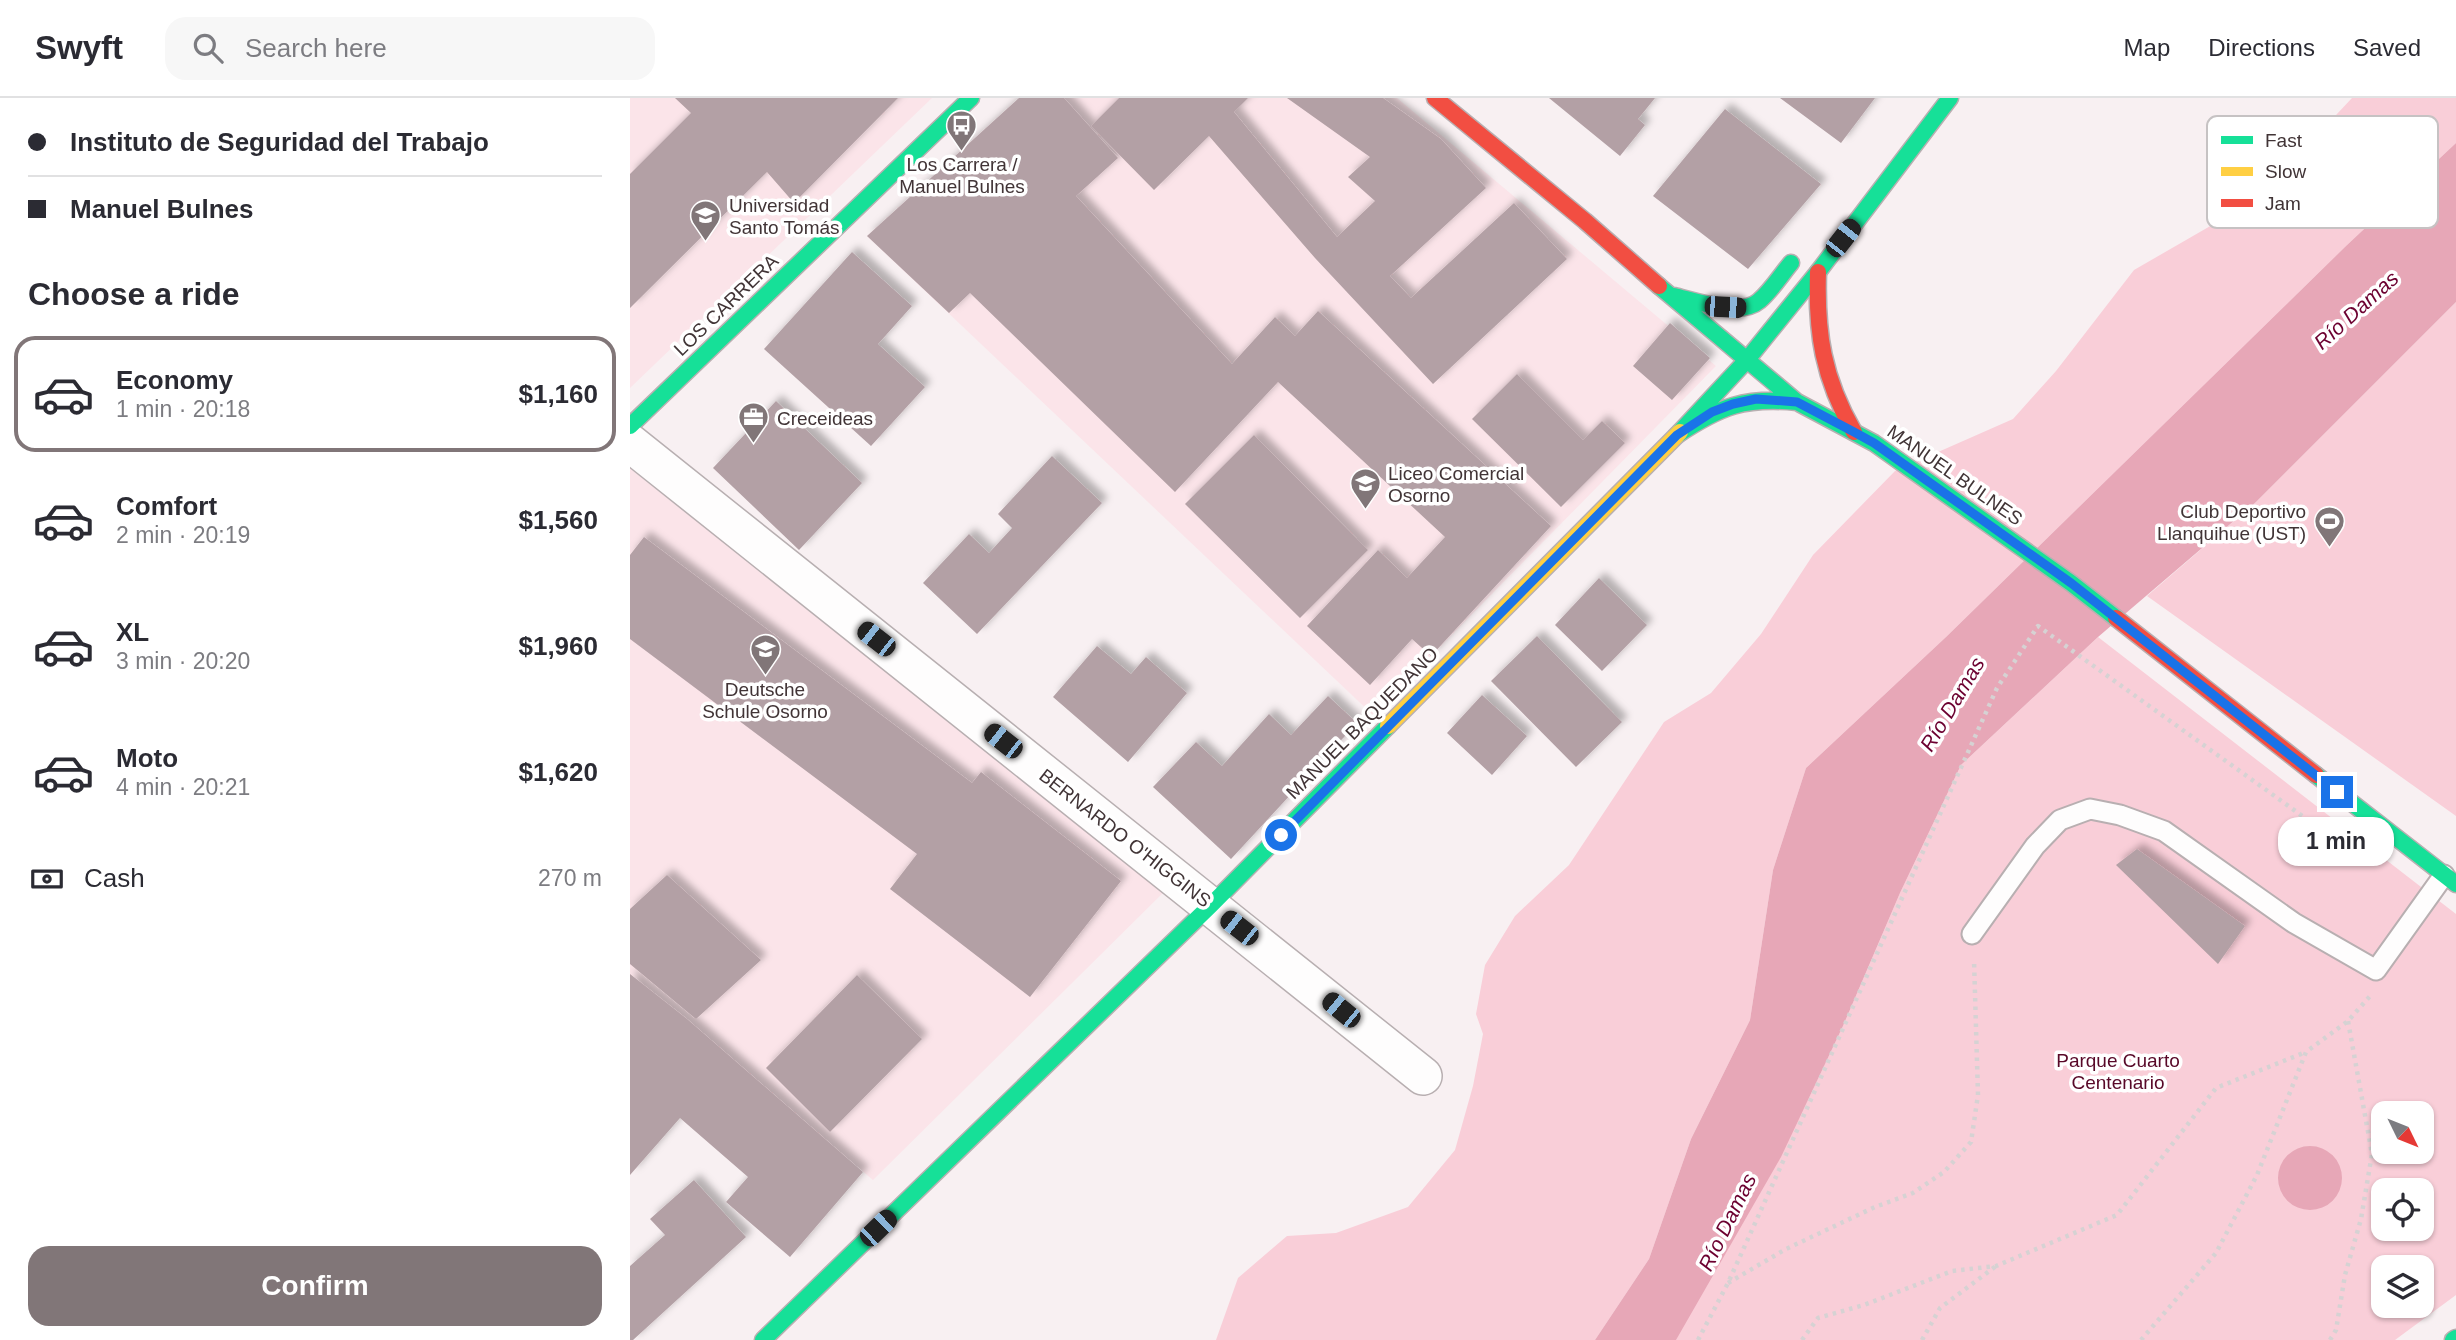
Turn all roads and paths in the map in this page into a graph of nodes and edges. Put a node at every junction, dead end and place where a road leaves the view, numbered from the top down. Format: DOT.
graph roads {
  1 [pos="971,98"];
  2 [pos="1435,98"];
  3 [pos="1950,98"];
  4 [pos="1800,251"];
  5 [pos="1821,260"];
  6 [pos="1674,296"];
  7 [pos="1746,360"];
  8 [pos="1797,402"];
  9 [pos="630,426"];
  10 [pos="1854,432"];
  11 [pos="1677,435"];
  12 [pos="630,443"];
  13 [pos="2450,880"];
  14 [pos="1211,905"];
  15 [pos="1972,934"];
  16 [pos="2374,992"];
  17 [pos="2348,1021"];
  18 [pos="2306,1052"];
  19 [pos="1423,1076"];
  20 [pos="1996,1266"];
  21 [pos="1728,1283"];
  22 [pos="763,1340"];
  23 [pos="1802,1340"];
  24 [pos="1922,1340"];
  25 [pos="2141,1340"];
  26 [pos="2330,1340"];
  1 -- 9 [label="street, LOS CARRERA"];
  2 -- 6 [label="street, MANUEL BULNES"];
  3 -- 5 [label="street, MANUEL BAQUEDANO"];
  4 -- 6 [label="street"];
  5 -- 7 [label="street, MANUEL BAQUEDANO"];
  5 -- 10 [label="street"];
  6 -- 7 [label="street, MANUEL BULNES"];
  7 -- 8 [label="street, MANUEL BULNES"];
  7 -- 11 [label="street, MANUEL BAQUEDANO"];
  8 -- 10 [label="street, MANUEL BULNES"];
  8 -- 11 [label="street"];
  10 -- 13 [label="street, MANUEL BULNES"];
  11 -- 14 [label="street, MANUEL BAQUEDANO"];
  12 -- 14 [label="street, BERNARDO O'HIGGINS"];
  13 -- 15 [label="lane"];
  14 -- 19 [label="street, BERNARDO O'HIGGINS"];
  14 -- 22 [label="street, MANUEL BAQUEDANO"];
  15 -- 21 [label="path"];
  16 -- 17 [label="path"];
  17 -- 18 [label="path"];
  17 -- 26 [label="path"];
  18 -- 20 [label="path"];
  18 -- 25 [label="path"];
  20 -- 23 [label="path"];
  20 -- 24 [label="path"];
}
